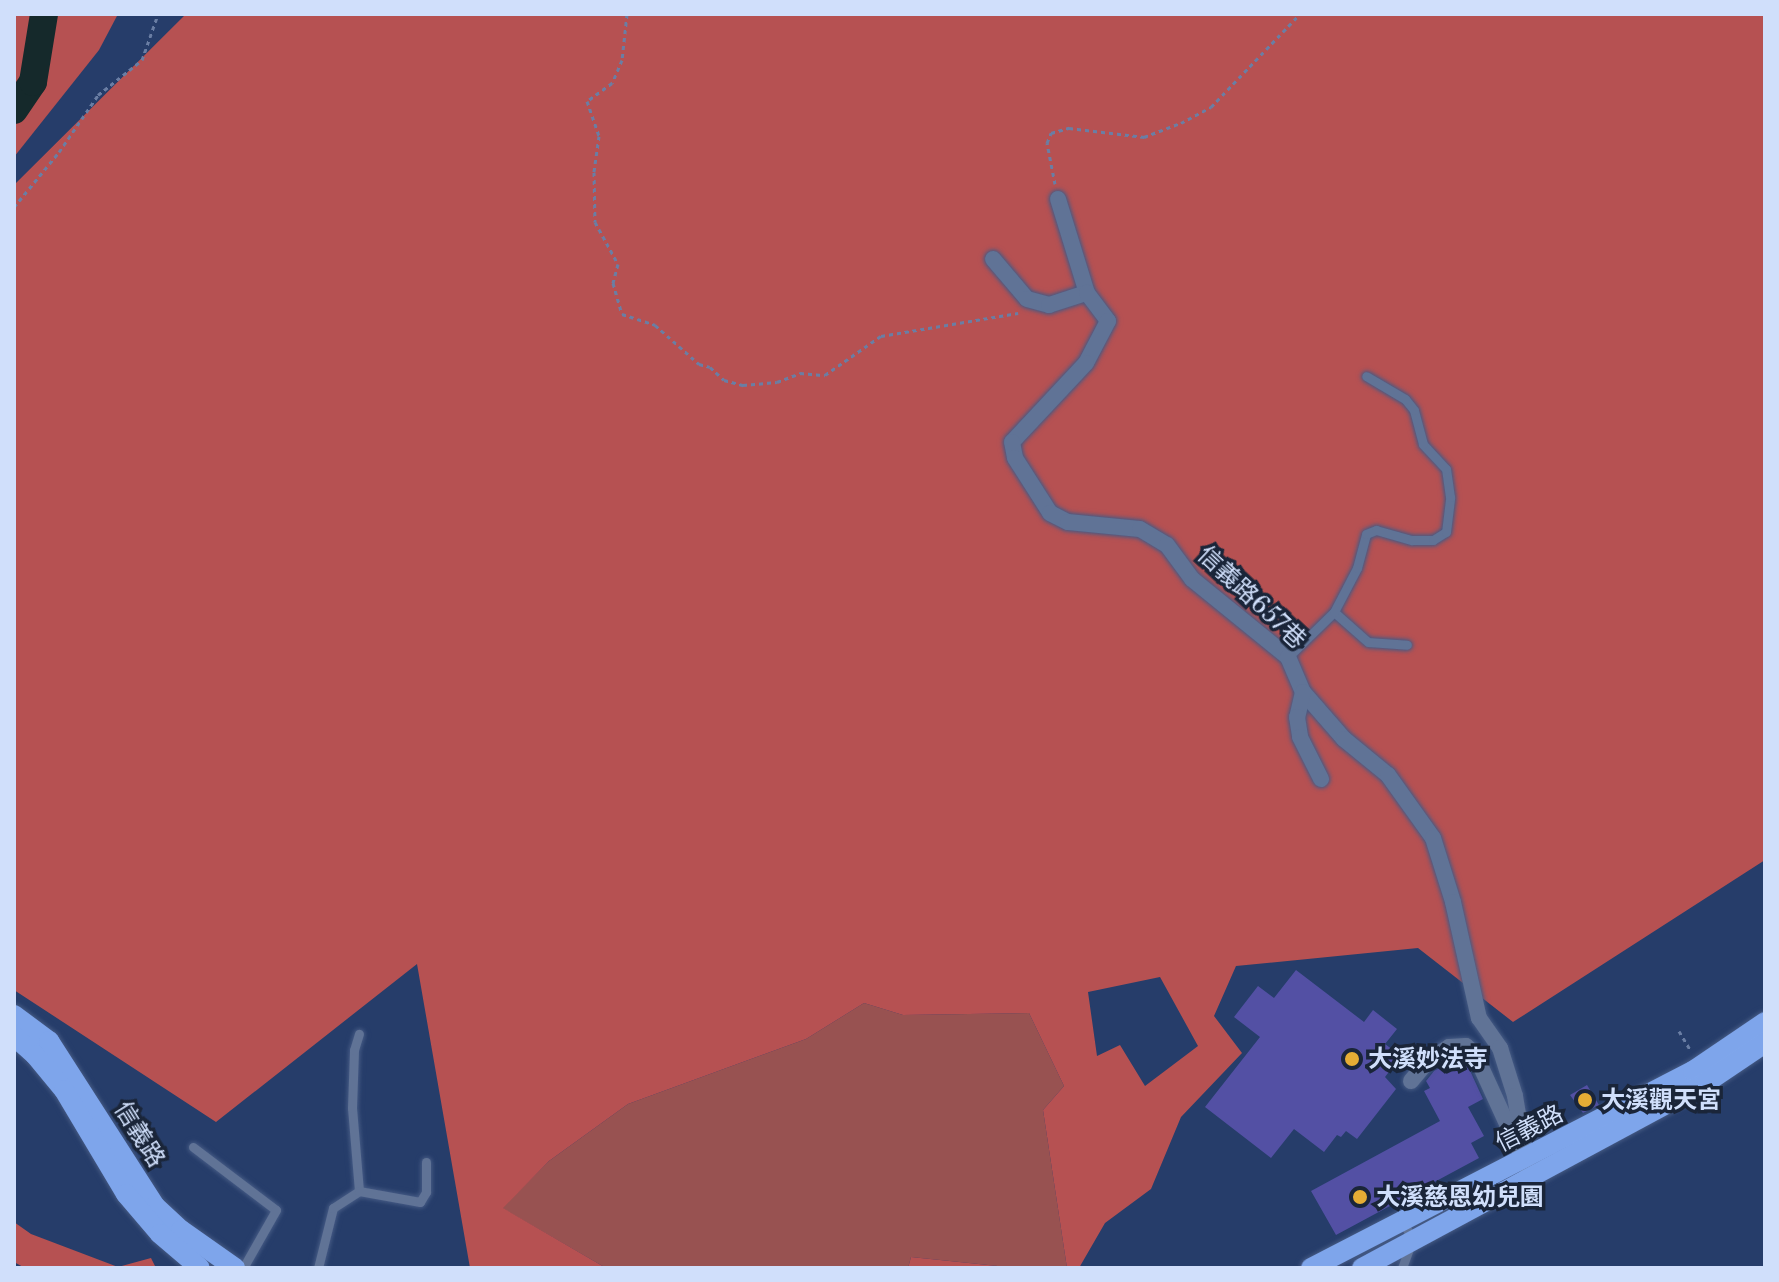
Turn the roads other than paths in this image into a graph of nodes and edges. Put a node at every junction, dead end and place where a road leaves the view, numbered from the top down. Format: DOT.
graph roads {
  1 [pos="1058,199"];
  2 [pos="993,259"];
  3 [pos="1087,293"];
  4 [pos="1366,376"];
  5 [pos="1334,612"];
  6 [pos="1407,645"];
  7 [pos="1288,657"];
  8 [pos="1303,692"];
  9 [pos="1321,779"];
  10 [pos="14,1015"];
  11 [pos="1765,1022"];
  12 [pos="359,1034"];
  13 [pos="14,1036"];
  14 [pos="1765,1043"];
  15 [pos="1411,1081"];
  16 [pos="193,1147"];
  17 [pos="426,1162"];
  18 [pos="1528,1169"];
  19 [pos="359,1191"];
  20 [pos="1402,1219"];
  21 [pos="1412,1240"];
  22 [pos="200,1268"];
  23 [pos="235,1268"];
  24 [pos="243,1268"];
  25 [pos="318,1268"];
  26 [pos="1311,1268"];
  27 [pos="1362,1268"];
  28 [pos="1402,1268"];
  1 -- 3 [label="street"];
  2 -- 3 [label="street"];
  3 -- 7 [label="street, 信義路657巷"];
  4 -- 5 [label="lane"];
  5 -- 6 [label="lane"];
  5 -- 7 [label="lane"];
  7 -- 8 [label="street, 信義路657巷"];
  8 -- 9 [label="street"];
  8 -- 18 [label="street, 信義路657巷"];
  10 -- 23 [label="main road, 信義路"];
  11 -- 18 [label="main road, 信義路"];
  12 -- 19 [label="lane"];
  13 -- 22 [label="main road, 信義路"];
  14 -- 18 [label="main road, 信義路"];
  15 -- 18 [label="street"];
  16 -- 24 [label="lane"];
  17 -- 19 [label="lane"];
  18 -- 20 [label="main road, 信義路"];
  18 -- 21 [label="main road, 信義路"];
  19 -- 25 [label="lane"];
  20 -- 21 [label="lane"];
  20 -- 26 [label="main road, 信義路"];
  21 -- 27 [label="main road, 信義路"];
  21 -- 28 [label="lane"];
}
